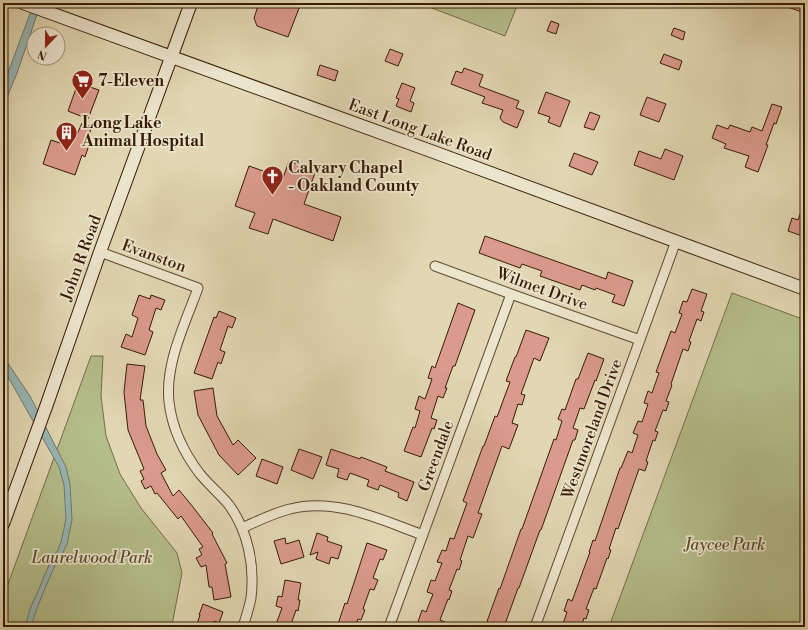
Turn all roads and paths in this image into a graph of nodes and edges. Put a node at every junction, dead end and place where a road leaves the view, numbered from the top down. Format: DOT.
graph roads {
  1 [pos="23,3"];
  2 [pos="191,3"];
  3 [pos="171,57"];
  4 [pos="676,241"];
  5 [pos="100,252"];
  6 [pos="435,266"];
  7 [pos="805,289"];
  8 [pos="511,294"];
  9 [pos="640,340"];
  10 [pos="3,524"];
  11 [pos="242,528"];
  12 [pos="423,535"];
  13 [pos="243,627"];
  14 [pos="389,627"];
  15 [pos="535,627"];
  1 -- 3 [label="main road, East Long Lake Road"];
  2 -- 3 [label="main road, John R Road"];
  3 -- 4 [label="main road, East Long Lake Road"];
  3 -- 5 [label="main road, John R Road"];
  4 -- 7 [label="main road, East Long Lake Road"];
  4 -- 9 [label="street, Westmoreland Drive"];
  5 -- 10 [label="main road, John R Road"];
  5 -- 11 [label="street, Evanston"];
  6 -- 8 [label="street, Wilmet Drive"];
  8 -- 9 [label="street, Wilmet Drive"];
  8 -- 12 [label="street, Greendale"];
  9 -- 15 [label="street, Westmoreland Drive"];
  11 -- 12 [label="street"];
  11 -- 13 [label="street"];
  12 -- 14 [label="street, Greendale"];
}
